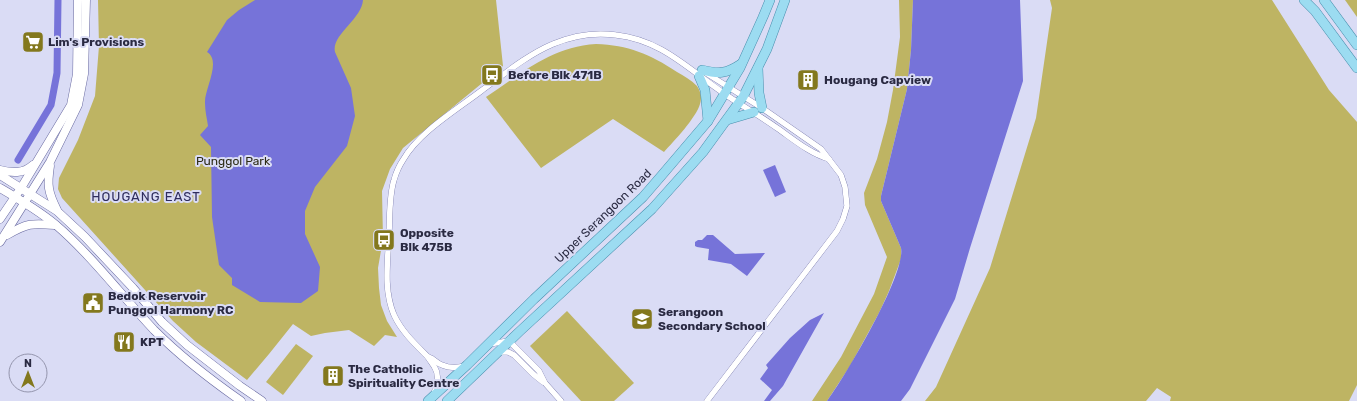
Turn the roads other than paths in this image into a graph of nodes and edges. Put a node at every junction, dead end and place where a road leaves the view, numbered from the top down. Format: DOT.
graph roads {
  1 [pos="78,0"];
  2 [pos="86,0"];
  3 [pos="770,0"];
  4 [pos="784,0"];
  5 [pos="1304,0"];
  6 [pos="1324,0"];
  7 [pos="1357,45"];
  8 [pos="743,63"];
  9 [pos="758,67"];
  10 [pos="1357,68"];
  11 [pos="700,73"];
  12 [pos="726,90"];
  13 [pos="741,100"];
  14 [pos="758,110"];
  15 [pos="708,120"];
  16 [pos="726,120"];
  17 [pos="829,159"];
  18 [pos="38,160"];
  19 [pos="50,162"];
  20 [pos="0,170"];
  21 [pos="0,175"];
  22 [pos="0,188"];
  23 [pos="21,188"];
  24 [pos="30,194"];
  25 [pos="16,197"];
  26 [pos="25,203"];
  27 [pos="57,211"];
  28 [pos="0,219"];
  29 [pos="56,225"];
  30 [pos="2,239"];
  31 [pos="509,341"];
  32 [pos="487,344"];
  33 [pos="498,352"];
  34 [pos="428,357"];
  35 [pos="467,365"];
  36 [pos="545,383"];
  37 [pos="431,399"];
  38 [pos="241,401"];
  39 [pos="262,401"];
  40 [pos="447,401"];
  41 [pos="561,401"];
  42 [pos="707,401"];
  1 -- 18 [label="main road"];
  2 -- 19 [label="main road"];
  3 -- 8 [label="main road, Upper Serangoon Road"];
  4 -- 9 [label="main road"];
  5 -- 10 [label="main road"];
  6 -- 7 [label="main road"];
  8 -- 11 [label="main road"];
  8 -- 12 [label="main road, Upper Serangoon Road"];
  9 -- 13 [label="main road"];
  9 -- 14 [label="main road"];
  11 -- 12 [label="street"];
  11 -- 15 [label="main road"];
  11 -- 34 [label="street"];
  12 -- 13 [label="street"];
  12 -- 15 [label="main road, Upper Serangoon Road"];
  13 -- 14 [label="street"];
  13 -- 14 [label="street"];
  13 -- 16 [label="main road"];
  14 -- 16 [label="main road"];
  14 -- 17 [label="street"];
  14 -- 17 [label="street"];
  15 -- 32 [label="main road, Upper Serangoon Road"];
  16 -- 31 [label="main road"];
  17 -- 42 [label="street"];
  18 -- 20 [label="main road"];
  18 -- 23 [label="main road"];
  19 -- 24 [label="main road"];
  19 -- 27 [label="main road"];
  21 -- 23 [label="main road"];
  22 -- 25 [label="main road"];
  23 -- 24 [label="main road"];
  23 -- 25 [label="main road"];
  24 -- 26 [label="main road"];
  24 -- 27 [label="main road"];
  25 -- 26 [label="main road"];
  25 -- 28 [label="main road"];
  26 -- 29 [label="main road"];
  26 -- 30 [label="main road"];
  27 -- 39 [label="main road"];
  29 -- 30 [label="main road"];
  29 -- 38 [label="main road"];
  31 -- 32 [label="street"];
  31 -- 33 [label="main road"];
  31 -- 36 [label="street"];
  32 -- 35 [label="main road, Upper Serangoon Road"];
  33 -- 36 [label="street"];
  33 -- 40 [label="main road"];
  34 -- 35 [label="street"];
  34 -- 37 [label="street"];
  35 -- 37 [label="main road, Upper Serangoon Road"];
  36 -- 41 [label="street"];
}
